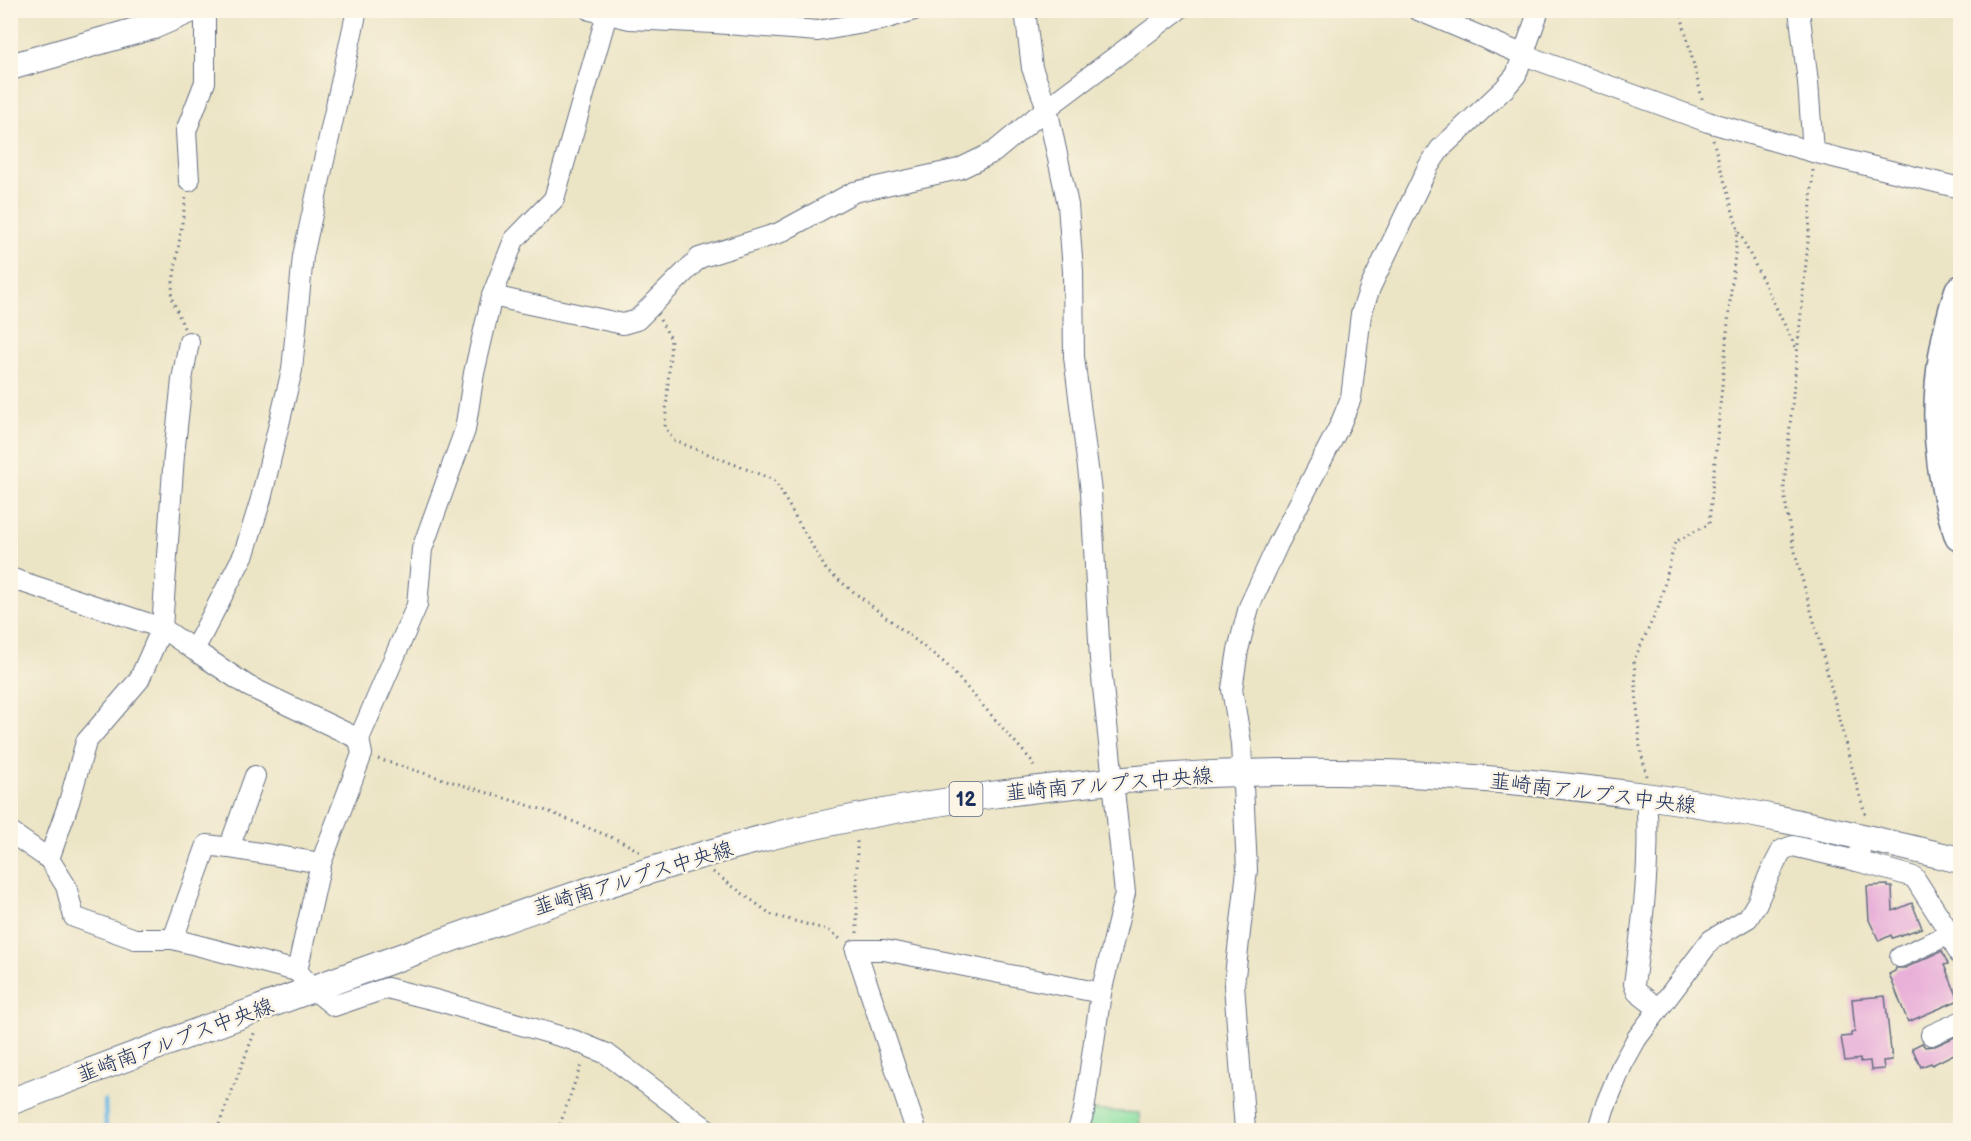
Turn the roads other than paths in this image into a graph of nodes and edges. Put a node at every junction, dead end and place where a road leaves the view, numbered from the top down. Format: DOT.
graph roads {
  1 [pos="190,10"];
  2 [pos="205,10"];
  3 [pos="357,10"];
  4 [pos="914,10"];
  5 [pos="1025,10"];
  6 [pos="1178,10"];
  7 [pos="1418,10"];
  8 [pos="1539,10"];
  9 [pos="1799,10"];
  10 [pos="599,12"];
  11 [pos="713,17"];
  12 [pos="1524,55"];
  13 [pos="10,67"];
  14 [pos="1047,108"];
  15 [pos="1813,152"];
  16 [pos="189,181"];
  17 [pos="1960,188"];
  18 [pos="1960,291"];
  19 [pos="492,296"];
  20 [pos="189,342"];
  21 [pos="1960,536"];
  22 [pos="10,578"];
  23 [pos="162,628"];
  24 [pos="194,650"];
  25 [pos="360,746"];
  26 [pos="1242,773"];
  27 [pos="255,776"];
  28 [pos="1112,782"];
  29 [pos="1646,796"];
  30 [pos="10,832"];
  31 [pos="229,848"];
  32 [pos="1861,849"];
  33 [pos="49,859"];
  34 [pos="1960,860"];
  35 [pos="321,863"];
  36 [pos="1950,934"];
  37 [pos="173,939"];
  38 [pos="1960,955"];
  39 [pos="1900,957"];
  40 [pos="305,980"];
  41 [pos="1101,993"];
  42 [pos="1659,1009"];
  43 [pos="1960,1022"];
  44 [pos="1931,1035"];
  45 [pos="10,1102"];
  46 [pos="708,1131"];
  47 [pos="916,1131"];
  48 [pos="1078,1131"];
  49 [pos="1245,1131"];
  50 [pos="1598,1131"];
  1 -- 13 [label="main road"];
  2 -- 16 [label="street"];
  3 -- 24 [label="street"];
  4 -- 11 [label="street"];
  5 -- 14 [label="street"];
  6 -- 14 [label="street"];
  7 -- 12 [label="street"];
  8 -- 12 [label="street"];
  9 -- 15 [label="street"];
  10 -- 11 [label="street"];
  10 -- 19 [label="street"];
  12 -- 15 [label="street"];
  12 -- 26 [label="street"];
  14 -- 19 [label="street"];
  14 -- 28 [label="street"];
  15 -- 17 [label="street"];
  18 -- 21 [label="highway"];
  19 -- 25 [label="street"];
  20 -- 23 [label="street"];
  22 -- 23 [label="street"];
  23 -- 24 [label="street"];
  23 -- 33 [label="street"];
  24 -- 25 [label="street"];
  25 -- 35 [label="street"];
  26 -- 28 [label="main road, 韮崎南アルプス中央線 / 12"];
  26 -- 29 [label="main road, 韮崎南アルプス中央線 / 12"];
  26 -- 49 [label="street"];
  27 -- 31 [label="street"];
  28 -- 40 [label="main road, 韮崎南アルプス中央線 / 12"];
  28 -- 41 [label="street"];
  29 -- 32 [label="main road, 韮崎南アルプス中央線 / 12"];
  29 -- 42 [label="street"];
  30 -- 33 [label="street"];
  31 -- 35 [label="street"];
  31 -- 37 [label="street"];
  32 -- 34 [label="main road, 韮崎南アルプス中央線 / 12"];
  32 -- 36 [label="street"];
  32 -- 42 [label="street"];
  33 -- 37 [label="street"];
  35 -- 40 [label="street"];
  36 -- 38 [label="street"];
  36 -- 39 [label="street"];
  37 -- 40 [label="street"];
  40 -- 45 [label="main road, 韮崎南アルプス中央線 / 12"];
  40 -- 46 [label="street"];
  41 -- 47 [label="street"];
  41 -- 48 [label="street"];
  42 -- 50 [label="street"];
  43 -- 44 [label="street"];
}
